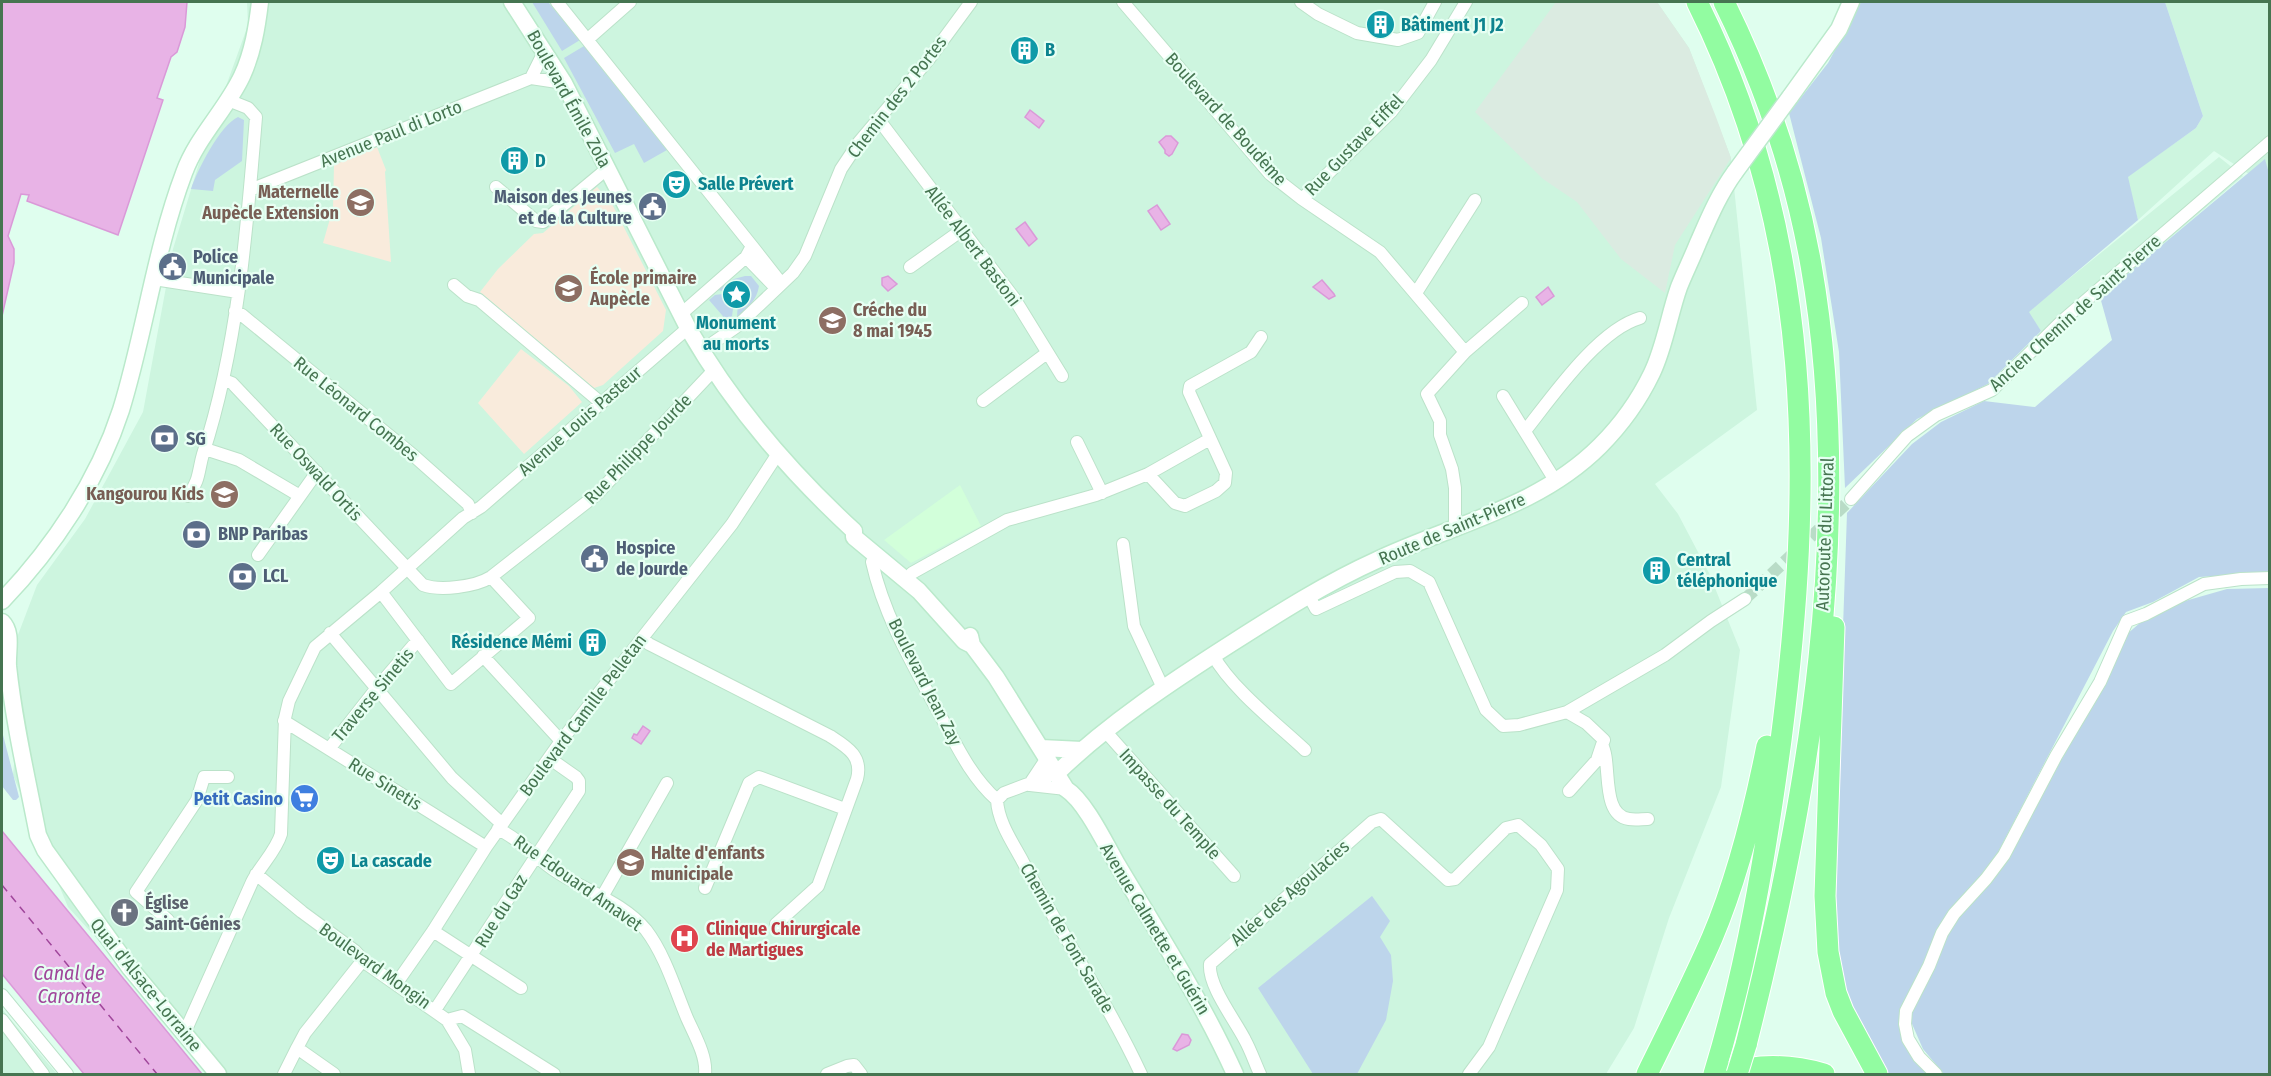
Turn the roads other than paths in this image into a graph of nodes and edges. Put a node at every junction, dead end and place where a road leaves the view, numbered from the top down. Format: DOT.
graph roads {
  1 [pos="260,2"];
  2 [pos="512,2"];
  3 [pos="557,2"];
  4 [pos="630,2"];
  5 [pos="971,2"];
  6 [pos="1123,2"];
  7 [pos="1301,2"];
  8 [pos="1435,2"];
  9 [pos="1466,2"];
  10 [pos="1697,2"];
  11 [pos="1724,2"];
  12 [pos="1851,2"];
  13 [pos="588,39"];
  14 [pos="545,50"];
  15 [pos="531,78"];
  16 [pos="564,83"];
  17 [pos="228,100"];
  18 [pos="879,120"];
  19 [pos="2270,142"];
  20 [pos="2270,153"];
  21 [pos="2252,156"];
  22 [pos="608,168"];
  23 [pos="496,187"];
  24 [pos="250,190"];
  25 [pos="1302,199"];
  26 [pos="1475,200"];
  27 [pos="962,230"];
  28 [pos="749,251"];
  29 [pos="910,267"];
  30 [pos="154,279"];
  31 [pos="454,285"];
  32 [pos="779,286"];
  33 [pos="238,292"];
  34 [pos="1416,293"];
  35 [pos="1522,303"];
  36 [pos="235,311"];
  37 [pos="1640,318"];
  38 [pos="685,321"];
  39 [pos="1261,337"];
  40 [pos="701,351"];
  41 [pos="1465,352"];
  42 [pos="1047,353"];
  43 [pos="714,370"];
  44 [pos="1062,376"];
  45 [pos="224,380"];
  46 [pos="1503,396"];
  47 [pos="983,401"];
  48 [pos="600,402"];
  49 [pos="1525,431"];
  50 [pos="1210,440"];
  51 [pos="1077,442"];
  52 [pos="1828,447"];
  53 [pos="206,449"];
  54 [pos="778,452"];
  55 [pos="317,472"];
  56 [pos="1148,474"];
  57 [pos="1556,482"];
  58 [pos="1102,493"];
  59 [pos="188,496"];
  60 [pos="300,496"];
  61 [pos="1851,499"];
  62 [pos="472,513"];
  63 [pos="1801,513"];
  64 [pos="1455,529"];
  65 [pos="1123,544"];
  66 [pos="880,552"];
  67 [pos="258,555"];
  68 [pos="406,569"];
  69 [pos="908,577"];
  70 [pos="491,578"];
  71 [pos="2270,578"];
  72 [pos="471,586"];
  73 [pos="381,592"];
  74 [pos="1309,596"];
  75 [pos="1745,599"];
  76 [pos="2,601"];
  77 [pos="2,622"];
  78 [pos="330,633"];
  79 [pos="642,638"];
  80 [pos="418,640"];
  81 [pos="1212,656"];
  82 [pos="483,657"];
  83 [pos="2,667"];
  84 [pos="376,688"];
  85 [pos="1163,688"];
  86 [pos="2,698"];
  87 [pos="1567,712"];
  88 [pos="284,721"];
  89 [pos="15,728"];
  90 [pos="1106,732"];
  91 [pos="561,741"];
  92 [pos="1602,745"];
  93 [pos="329,749"];
  94 [pos="1082,750"];
  95 [pos="1305,750"];
  96 [pos="1044,753"];
  97 [pos="549,758"];
  98 [pos="1057,773"];
  99 [pos="228,777"];
  100 [pos="667,783"];
  101 [pos="1029,785"];
  102 [pos="1066,789"];
  103 [pos="1569,791"];
  104 [pos="997,800"];
  105 [pos="845,809"];
  106 [pos="1648,819"];
  107 [pos="500,827"];
  108 [pos="486,848"];
  109 [pos="537,855"];
  110 [pos="256,874"];
  111 [pos="1234,876"];
  112 [pos="705,888"];
  113 [pos="602,897"];
  114 [pos="168,920"];
  115 [pos="776,924"];
  116 [pos="433,931"];
  117 [pos="471,957"];
  118 [pos="363,960"];
  119 [pos="396,984"];
  120 [pos="521,988"];
  121 [pos="2,995"];
  122 [pos="435,1010"];
  123 [pos="2,1020"];
  124 [pos="447,1020"];
  125 [pos="184,1034"];
  126 [pos="297,1048"];
  127 [pos="43,1074"];
  128 [pos="67,1074"];
  129 [pos="218,1074"];
  130 [pos="284,1074"];
  131 [pos="334,1074"];
  132 [pos="469,1074"];
  133 [pos="554,1074"];
  134 [pos="705,1074"];
  135 [pos="826,1074"];
  136 [pos="861,1074"];
  137 [pos="1141,1074"];
  138 [pos="1229,1074"];
  139 [pos="1235,1074"];
  140 [pos="1260,1074"];
  141 [pos="1469,1074"];
  142 [pos="1647,1074"];
  143 [pos="1714,1074"];
  144 [pos="1727,1074"];
  145 [pos="1737,1074"];
  146 [pos="1824,1074"];
  147 [pos="1877,1074"];
  148 [pos="1936,1074"];
  1 -- 17 [label="main road"];
  2 -- 14 [label="main road, Boulevard Émile Zola"];
  3 -- 13 [label="street"];
  4 -- 13 [label="street"];
  5 -- 18 [label="street, Chemin des 2 Portes"];
  6 -- 25 [label="street, Boulevard de Boudème"];
  7 -- 8 [label="street"];
  9 -- 25 [label="street, Rue Gustave Eiffel"];
  10 -- 63 [label="highway, Autoroute du Littoral"];
  11 -- 52 [label="highway, Autoroute du Littoral"];
  12 -- 57 [label="main road, Route de Saint-Pierre, bridge"];
  13 -- 28 [label="street"];
  14 -- 15 [label="street"];
  14 -- 16 [label="main road, Boulevard Émile Zola"];
  15 -- 16 [label="street"];
  15 -- 24 [label="street, Avenue Paul di Lorto"];
  16 -- 22 [label="main road, Boulevard Émile Zola"];
  17 -- 24 [label="street"];
  17 -- 30 [label="main road"];
  18 -- 27 [label="street, Allée Albert Bastoni"];
  18 -- 32 [label="street, Chemin des 2 Portes"];
  19 -- 21 [label="street, Ancien Chemin de Saint-Pierre"];
  20 -- 21 [label="street"];
  21 -- 61 [label="street, Ancien Chemin de Saint-Pierre"];
  22 -- 23 [label="street"];
  22 -- 38 [label="main road, Boulevard Émile Zola"];
  24 -- 33 [label="street"];
  25 -- 34 [label="street, Boulevard de Boudème"];
  26 -- 34 [label="street"];
  27 -- 29 [label="street"];
  27 -- 42 [label="street, Allée Albert Bastoni"];
  28 -- 32 [label="street"];
  28 -- 38 [label="street, Avenue Louis Pasteur"];
  30 -- 33 [label="street"];
  30 -- 76 [label="main road"];
  31 -- 48 [label="street"];
  32 -- 40 [label="street, Chemin des 2 Portes"];
  33 -- 36 [label="street"];
  34 -- 41 [label="street, Boulevard de Boudème"];
  35 -- 41 [label="street"];
  36 -- 45 [label="street"];
  36 -- 62 [label="street, Rue Léonard Combes"];
  37 -- 49 [label="street"];
  38 -- 40 [label="main road, Boulevard Émile Zola"];
  38 -- 48 [label="street, Avenue Louis Pasteur"];
  39 -- 50 [label="street"];
  40 -- 43 [label="main road, Boulevard Émile Zola"];
  41 -- 64 [label="street"];
  42 -- 44 [label="street, Allée Albert Bastoni"];
  42 -- 47 [label="street"];
  43 -- 54 [label="main road, Boulevard Émile Zola"];
  43 -- 70 [label="street, Rue Philippe Jourde"];
  45 -- 53 [label="street"];
  45 -- 55 [label="street, Rue Oswald Ortis"];
  46 -- 49 [label="street"];
  48 -- 62 [label="street, Avenue Louis Pasteur"];
  49 -- 57 [label="street"];
  50 -- 56 [label="street"];
  50 -- 56 [label="street"];
  51 -- 58 [label="street"];
  52 -- 145 [label="highway, Autoroute du Littoral, bridge"];
  52 -- 147 [label="highway"];
  53 -- 59 [label="street"];
  53 -- 60 [label="street"];
  54 -- 66 [label="main road, Boulevard Émile Zola"];
  54 -- 79 [label="street, Boulevard Camille Pelletan"];
  55 -- 60 [label="street"];
  55 -- 68 [label="street, Rue Oswald Ortis"];
  56 -- 58 [label="street"];
  57 -- 64 [label="main road, Route de Saint-Pierre"];
  58 -- 69 [label="street"];
  60 -- 67 [label="street"];
  62 -- 68 [label="street, Avenue Louis Pasteur"];
  63 -- 142 [label="highway"];
  63 -- 143 [label="highway, Autoroute du Littoral"];
  64 -- 74 [label="main road, Route de Saint-Pierre"];
  65 -- 85 [label="street"];
  66 -- 69 [label="main road, Avenue Calmette et Guérin"];
  66 -- 104 [label="street, Boulevard Jean Zay"];
  68 -- 72 [label="street, Rue Oswald Ortis"];
  68 -- 73 [label="street, Avenue Louis Pasteur"];
  69 -- 96 [label="main road, Avenue Calmette et Guérin"];
  70 -- 72 [label="street, Rue Philippe Jourde"];
  70 -- 82 [label="street"];
  71 -- 148 [label="street"];
  73 -- 78 [label="street, Avenue Louis Pasteur"];
  73 -- 80 [label="street"];
  74 -- 81 [label="main road, Route de Saint-Pierre"];
  74 -- 87 [label="street"];
  75 -- 87 [label="street"];
  77 -- 89 [label="main road, Quai d'Alsace-Lorraine"];
  78 -- 84 [label="street, Rue Edouard Amavet"];
  78 -- 88 [label="street, Avenue Louis Pasteur"];
  79 -- 91 [label="street, Boulevard Camille Pelletan"];
  79 -- 105 [label="street"];
  80 -- 82 [label="street"];
  80 -- 84 [label="street, Traverse Sinetis"];
  81 -- 85 [label="main road, Route de Saint-Pierre"];
  81 -- 95 [label="street"];
  82 -- 91 [label="street"];
  83 -- 89 [label="main road"];
  84 -- 93 [label="street, Traverse Sinetis"];
  84 -- 107 [label="street, Rue Edouard Amavet"];
  85 -- 90 [label="main road, Route de Saint-Pierre"];
  86 -- 89 [label="main road, Quai d'Alsace-Lorraine"];
  87 -- 92 [label="street"];
  88 -- 93 [label="street, Rue Sinetis"];
  88 -- 110 [label="street"];
  89 -- 125 [label="main road, Quai d'Alsace-Lorraine"];
  90 -- 94 [label="main road, Route de Saint-Pierre"];
  90 -- 111 [label="street, Impasse du Temple"];
  91 -- 97 [label="street, Boulevard Camille Pelletan"];
  92 -- 103 [label="street"];
  92 -- 106 [label="street"];
  93 -- 108 [label="street, Rue Sinetis"];
  94 -- 96 [label="main road"];
  94 -- 98 [label="main road, Route de Saint-Pierre"];
  96 -- 98 [label="main road, Avenue Calmette et Guérin"];
  96 -- 101 [label="street"];
  97 -- 107 [label="street, Boulevard Camille Pelletan"];
  97 -- 109 [label="street, Rue du Gaz"];
  98 -- 101 [label="street"];
  98 -- 102 [label="main road, Avenue Calmette et Guérin"];
  99 -- 114 [label="street"];
  100 -- 113 [label="street"];
  101 -- 102 [label="street"];
  101 -- 104 [label="street"];
  102 -- 138 [label="main road, Avenue Calmette et Guérin"];
  102 -- 139 [label="main road, Avenue Calmette et Guérin"];
  104 -- 137 [label="street, Chemin de Font Sarade"];
  105 -- 112 [label="street"];
  105 -- 115 [label="street"];
  107 -- 108 [label="street, Boulevard Camille Pelletan"];
  107 -- 109 [label="street, Rue Edouard Amavet"];
  108 -- 116 [label="street, Boulevard Camille Pelletan"];
  109 -- 113 [label="street, Rue Edouard Amavet"];
  109 -- 117 [label="street, Rue du Gaz"];
  110 -- 118 [label="street, Boulevard Mongin"];
  110 -- 125 [label="street"];
  113 -- 134 [label="street, Rue Edouard Amavet"];
  116 -- 117 [label="street"];
  116 -- 119 [label="street, Boulevard Camille Pelletan"];
  117 -- 120 [label="street"];
  117 -- 122 [label="street, Rue du Gaz"];
  118 -- 119 [label="street, Boulevard Mongin"];
  118 -- 126 [label="street"];
  119 -- 122 [label="street, Boulevard Mongin"];
  121 -- 128 [label="street"];
  122 -- 124 [label="street, Boulevard Mongin"];
  123 -- 127 [label="street"];
  124 -- 132 [label="street, Boulevard Mongin"];
  124 -- 133 [label="street"];
  125 -- 129 [label="main road, Quai d'Alsace-Lorraine"];
  126 -- 130 [label="street"];
  126 -- 131 [label="street"];
  135 -- 136 [label="street"];
  140 -- 141 [label="street, Allée des Agoulacies"];
  144 -- 146 [label="highway"];
}
